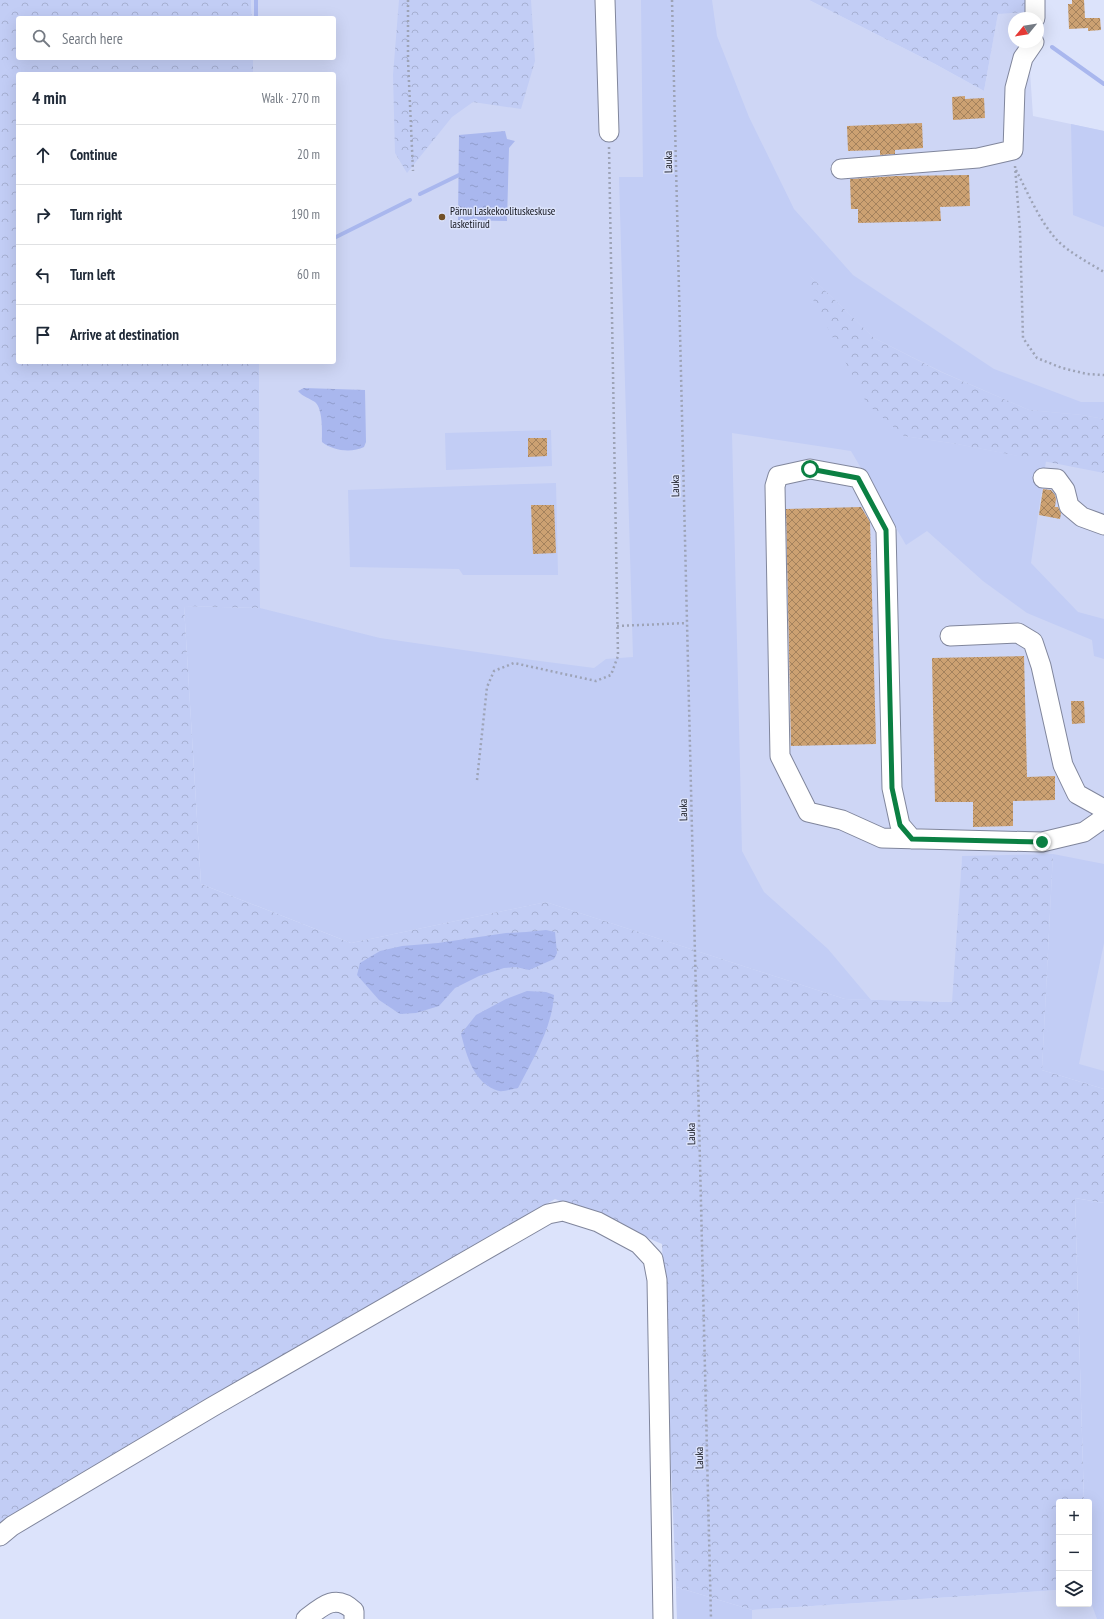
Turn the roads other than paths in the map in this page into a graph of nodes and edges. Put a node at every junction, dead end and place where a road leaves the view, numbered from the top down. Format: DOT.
graph roads {
  1 [pos="605,0"];
  2 [pos="1035,0"];
  3 [pos="1034,12"];
  4 [pos="1030,48"];
  5 [pos="609,132"];
  6 [pos="841,168"];
  7 [pos="1043,478"];
  8 [pos="1104,525"];
  9 [pos="950,636"];
  10 [pos="1104,809"];
  11 [pos="1104,818"];
  12 [pos="912,839"];
  13 [pos="0,1536"];
  14 [pos="306,1619"];
  15 [pos="354,1619"];
  16 [pos="663,1619"];
  1 -- 5 [label="street"];
  2 -- 3 [label="street"];
  4 -- 6 [label="street"];
  7 -- 8 [label="street"];
  9 -- 10 [label="street"];
  11 -- 12 [label="street"];
  12 -- 12 [label="street"];
  13 -- 16 [label="street"];
  14 -- 15 [label="street"];
}
